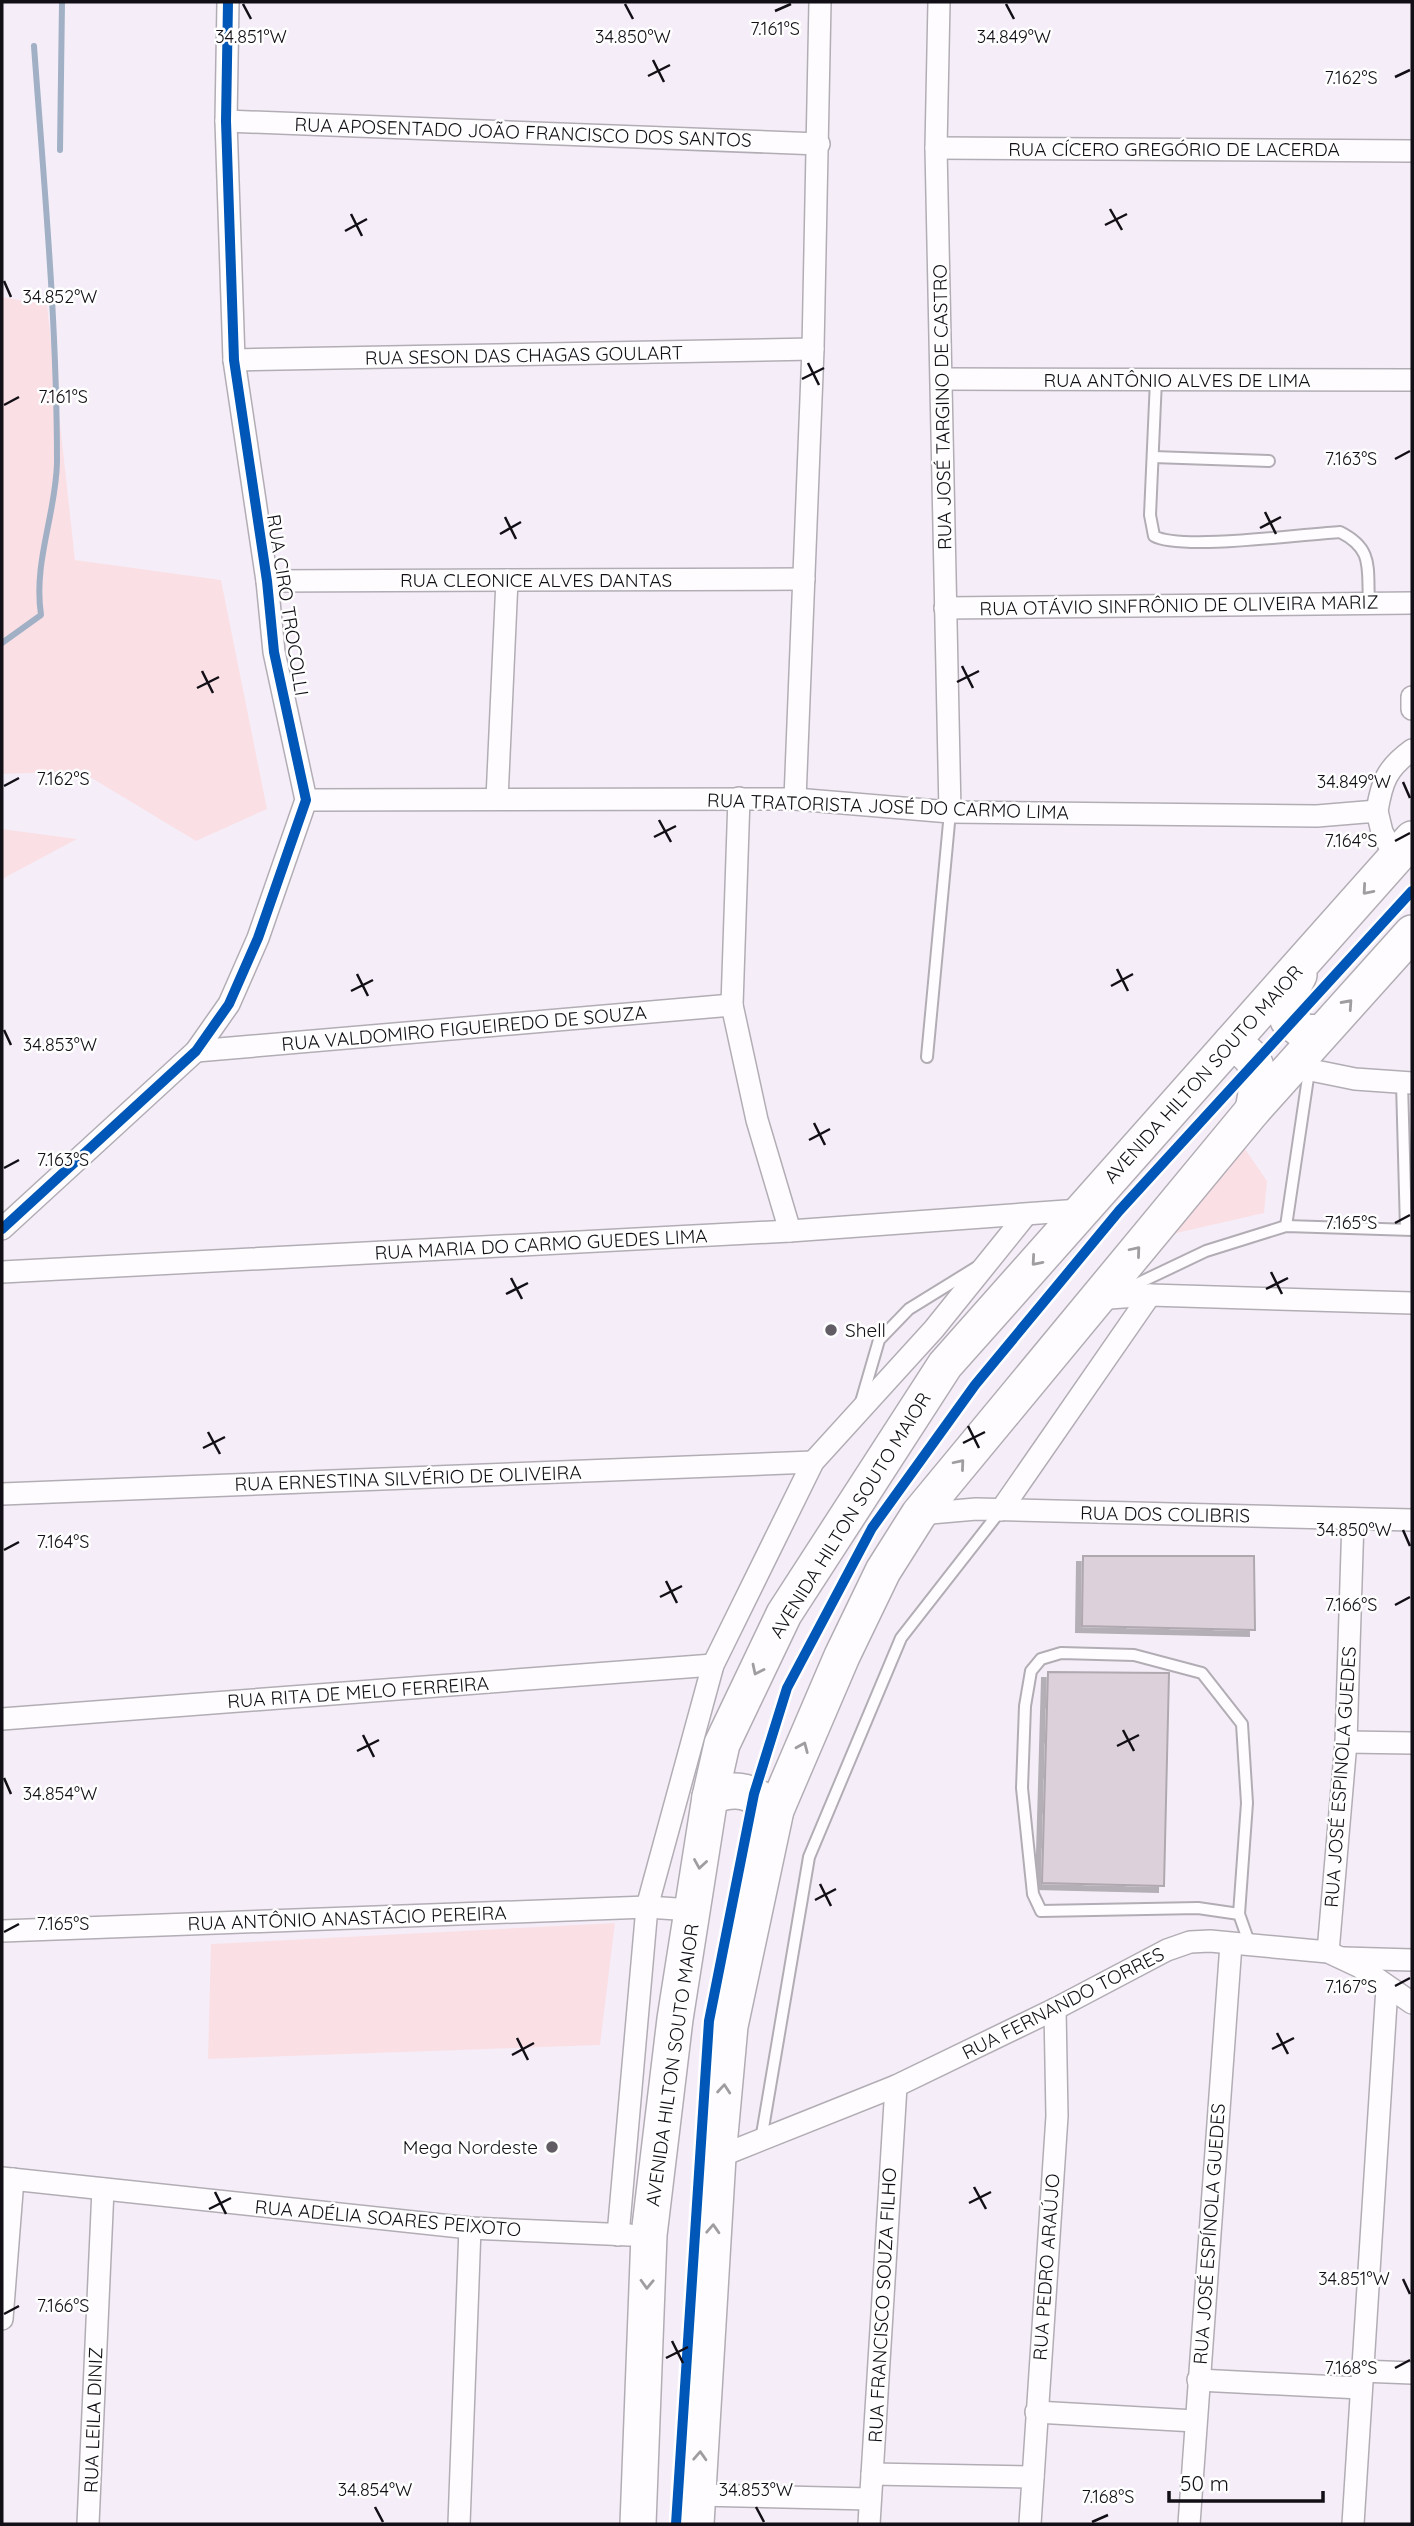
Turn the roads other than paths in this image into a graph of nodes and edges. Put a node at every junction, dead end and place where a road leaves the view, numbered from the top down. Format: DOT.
graph roads {
  1 [pos="228,2"];
  2 [pos="820,2"];
  3 [pos="939,2"];
  4 [pos="226,121"];
  5 [pos="819,144"];
  6 [pos="936,148"];
  7 [pos="1412,151"];
  8 [pos="813,349"];
  9 [pos="234,360"];
  10 [pos="942,379"];
  11 [pos="1156,380"];
  12 [pos="1412,380"];
  13 [pos="1153,457"];
  14 [pos="1269,461"];
  15 [pos="804,579"];
  16 [pos="507,580"];
  17 [pos="267,581"];
  18 [pos="1369,602"];
  19 [pos="1412,603"];
  20 [pos="945,608"];
  21 [pos="1412,698"];
  22 [pos="1412,709"];
  23 [pos="1412,750"];
  24 [pos="739,798"];
  25 [pos="497,799"];
  26 [pos="795,799"];
  27 [pos="306,800"];
  28 [pos="1377,811"];
  29 [pos="950,812"];
  30 [pos="1404,848"];
  31 [pos="1412,933"];
  32 [pos="1307,959"];
  33 [pos="732,1005"];
  34 [pos="1321,1033"];
  35 [pos="1231,1043"];
  36 [pos="196,1051"];
  37 [pos="927,1057"];
  38 [pos="1300,1068"];
  39 [pos="1409,1079"];
  40 [pos="1252,1110"];
  41 [pos="1080,1210"];
  42 [pos="1025,1216"];
  43 [pos="1286,1226"];
  44 [pos="2,1228"];
  45 [pos="1409,1229"];
  46 [pos="790,1231"];
  47 [pos="992,1257"];
  48 [pos="2,1272"];
  49 [pos="1150,1295"];
  50 [pos="1105,1297"];
  51 [pos="1412,1303"];
  52 [pos="857,1415"];
  53 [pos="813,1462"];
  54 [pos="2,1494"];
  55 [pos="1001,1510"];
  56 [pos="919,1514"];
  57 [pos="1353,1519"];
  58 [pos="1412,1520"];
  59 [pos="713,1665"];
  60 [pos="2,1719"];
  61 [pos="1346,1742"];
  62 [pos="1412,1743"];
  63 [pos="710,1797"];
  64 [pos="776,1810"];
  65 [pos="647,1907"];
  66 [pos="692,1910"];
  67 [pos="1238,1914"];
  68 [pos="2,1931"];
  69 [pos="1240,1944"];
  70 [pos="1336,1955"];
  71 [pos="1412,1960"];
  72 [pos="1387,1987"];
  73 [pos="1412,2003"];
  74 [pos="1055,2009"];
  75 [pos="895,2086"];
  76 [pos="761,2140"];
  77 [pos="718,2157"];
  78 [pos="7,2178"];
  79 [pos="103,2189"];
  80 [pos="470,2228"];
  81 [pos="633,2235"];
  82 [pos="2,2319"];
  83 [pos="1412,2373"];
  84 [pos="1361,2379"];
  85 [pos="1198,2380"];
  86 [pos="1036,2413"];
  87 [pos="1195,2421"];
  88 [pos="872,2474"];
  89 [pos="1032,2477"];
  90 [pos="870,2499"];
  91 [pos="697,2510"];
  92 [pos="89,2524"];
  93 [pos="459,2524"];
  94 [pos="638,2524"];
  95 [pos="869,2524"];
  96 [pos="1030,2524"];
  97 [pos="1189,2524"];
  98 [pos="1353,2524"];
  1 -- 4 [label="street, RUA CIRO TROCOLLI"];
  2 -- 5 [label="street"];
  3 -- 6 [label="street, RUA JOSÉ TARGINO DE CASTRO"];
  4 -- 5 [label="street, RUA APOSENTADO JOÃO FRANCISCO DOS SANTOS"];
  4 -- 9 [label="street, RUA CIRO TROCOLLI"];
  5 -- 8 [label="street"];
  6 -- 7 [label="street, RUA CÍCERO GREGÓRIO DE LACERDA"];
  6 -- 10 [label="street, RUA JOSÉ TARGINO DE CASTRO"];
  8 -- 9 [label="street, RUA SESON DAS CHAGAS GOULART"];
  8 -- 15 [label="street"];
  9 -- 17 [label="street, RUA CIRO TROCOLLI"];
  10 -- 11 [label="street, RUA ANTÔNIO ALVES DE LIMA"];
  10 -- 20 [label="street, RUA JOSÉ TARGINO DE CASTRO"];
  11 -- 12 [label="street, RUA ANTÔNIO ALVES DE LIMA"];
  11 -- 13 [label="lane"];
  13 -- 14 [label="lane"];
  13 -- 18 [label="lane"];
  15 -- 16 [label="street, RUA CLEONICE ALVES DANTAS"];
  15 -- 26 [label="street"];
  16 -- 17 [label="street, RUA CLEONICE ALVES DANTAS"];
  16 -- 25 [label="street"];
  17 -- 27 [label="street, RUA CIRO TROCOLLI"];
  18 -- 19 [label="street, RUA OTÁVIO SINFRÔNIO DE OLIVEIRA MARIZ"];
  18 -- 20 [label="street, RUA OTÁVIO SINFRÔNIO DE OLIVEIRA MARIZ"];
  20 -- 29 [label="street, RUA JOSÉ TARGINO DE CASTRO"];
  21 -- 22 [label="street"];
  23 -- 28 [label="street"];
  24 -- 25 [label="street, RUA TRATORISTA JOSÉ DO CARMO LIMA"];
  24 -- 26 [label="street, RUA TRATORISTA JOSÉ DO CARMO LIMA"];
  24 -- 33 [label="street"];
  25 -- 27 [label="street, RUA TRATORISTA JOSÉ DO CARMO LIMA"];
  26 -- 29 [label="street, RUA TRATORISTA JOSÉ DO CARMO LIMA"];
  27 -- 36 [label="street"];
  28 -- 29 [label="street, RUA TRATORISTA JOSÉ DO CARMO LIMA"];
  28 -- 30 [label="street"];
  29 -- 37 [label="lane"];
  30 -- 32 [label="main road, AVENIDA HILTON SOUTO MAIOR, one-way"];
  34 -- 31 [label="main road, one-way"];
  32 -- 34 [label="main road"];
  32 -- 35 [label="main road, AVENIDA HILTON SOUTO MAIOR"];
  33 -- 36 [label="street, RUA VALDOMIRO FIGUEIREDO DE SOUZA"];
  33 -- 46 [label="street"];
  34 -- 38 [label="main road"];
  35 -- 40 [label="main road"];
  35 -- 41 [label="main road, AVENIDA HILTON SOUTO MAIOR"];
  36 -- 44 [label="street"];
  38 -- 39 [label="street"];
  38 -- 40 [label="main road"];
  38 -- 43 [label="lane"];
  39 -- 45 [label="lane"];
  50 -- 40 [label="main road, one-way"];
  41 -- 42 [label="street, RUA MARIA DO CARMO GUEDES LIMA"];
  41 -- 63 [label="main road, AVENIDA HILTON SOUTO MAIOR, one-way"];
  42 -- 46 [label="street, RUA MARIA DO CARMO GUEDES LIMA"];
  42 -- 47 [label="street, AVENIDA HILTON SOUTO MAIOR"];
  43 -- 45 [label="lane"];
  43 -- 50 [label="lane"];
  46 -- 48 [label="street, RUA MARIA DO CARMO GUEDES LIMA"];
  47 -- 52 [label="street, AVENIDA HILTON SOUTO MAIOR"];
  47 -- 52 [label="lane"];
  49 -- 50 [label="street"];
  49 -- 51 [label="street"];
  49 -- 55 [label="street"];
  56 -- 50 [label="main road, one-way"];
  52 -- 53 [label="street, AVENIDA HILTON SOUTO MAIOR"];
  53 -- 54 [label="street, RUA ERNESTINA SILVÉRIO DE OLIVEIRA"];
  53 -- 59 [label="street, AVENIDA HILTON SOUTO MAIOR"];
  55 -- 56 [label="street, RUA DOS COLIBRIS"];
  55 -- 57 [label="street, RUA DOS COLIBRIS"];
  55 -- 76 [label="lane"];
  64 -- 56 [label="main road, one-way"];
  57 -- 58 [label="street, RUA DOS COLIBRIS"];
  57 -- 61 [label="street, RUA JOSÉ ESPINOLA GUEDES"];
  59 -- 60 [label="street, RUA RITA DE MELO FERREIRA"];
  59 -- 65 [label="street, AVENIDA HILTON SOUTO MAIOR"];
  61 -- 62 [label="street"];
  61 -- 70 [label="street, RUA JOSÉ ESPINOLA GUEDES"];
  63 -- 64 [label="main road"];
  63 -- 66 [label="main road, AVENIDA HILTON SOUTO MAIOR, one-way"];
  77 -- 64 [label="main road, one-way"];
  65 -- 66 [label="street, RUA ANTÔNIO ANASTÁCIO PEREIRA"];
  65 -- 68 [label="street, RUA ANTÔNIO ANASTÁCIO PEREIRA"];
  65 -- 81 [label="street, AVENIDA HILTON SOUTO MAIOR"];
  66 -- 81 [label="main road, AVENIDA HILTON SOUTO MAIOR"];
  67 -- 67 [label="lane"];
  67 -- 69 [label="lane"];
  69 -- 70 [label="street, RUA FERNANDO TORRES"];
  69 -- 74 [label="street, RUA FERNANDO TORRES"];
  69 -- 85 [label="street, RUA JOSÉ ESPÍNOLA GUEDES"];
  70 -- 71 [label="street"];
  70 -- 72 [label="street, RUA FERNANDO TORRES"];
  72 -- 73 [label="street, RUA FERNANDO TORRES"];
  72 -- 84 [label="street"];
  74 -- 75 [label="street, RUA FERNANDO TORRES"];
  74 -- 86 [label="street, RUA PEDRO ARAÚJO"];
  75 -- 76 [label="street, RUA FERNANDO TORRES"];
  75 -- 88 [label="street, RUA FRANCISCO SOUZA FILHO"];
  76 -- 77 [label="street, RUA FERNANDO TORRES"];
  91 -- 77 [label="main road, one-way"];
  78 -- 79 [label="street, RUA ADÉLIA SOARES PEIXOTO"];
  78 -- 82 [label="street"];
  79 -- 80 [label="street, RUA ADÉLIA SOARES PEIXOTO"];
  79 -- 92 [label="street, RUA LEILA DINIZ"];
  80 -- 81 [label="street, RUA ADÉLIA SOARES PEIXOTO"];
  80 -- 93 [label="street"];
  81 -- 94 [label="main road, AVENIDA HILTON SOUTO MAIOR, one-way"];
  83 -- 84 [label="street"];
  84 -- 85 [label="street"];
  84 -- 98 [label="street"];
  85 -- 87 [label="street, RUA JOSÉ ESPÍNOLA GUEDES"];
  86 -- 87 [label="street"];
  86 -- 89 [label="street, RUA PEDRO ARAÚJO"];
  87 -- 97 [label="street, RUA JOSÉ ESPÍNOLA GUEDES"];
  88 -- 89 [label="street"];
  88 -- 90 [label="street, RUA FRANCISCO SOUZA FILHO"];
  89 -- 96 [label="street, RUA PEDRO ARAÚJO"];
  90 -- 91 [label="street"];
  90 -- 95 [label="street, RUA FRANCISCO SOUZA FILHO"];
}
